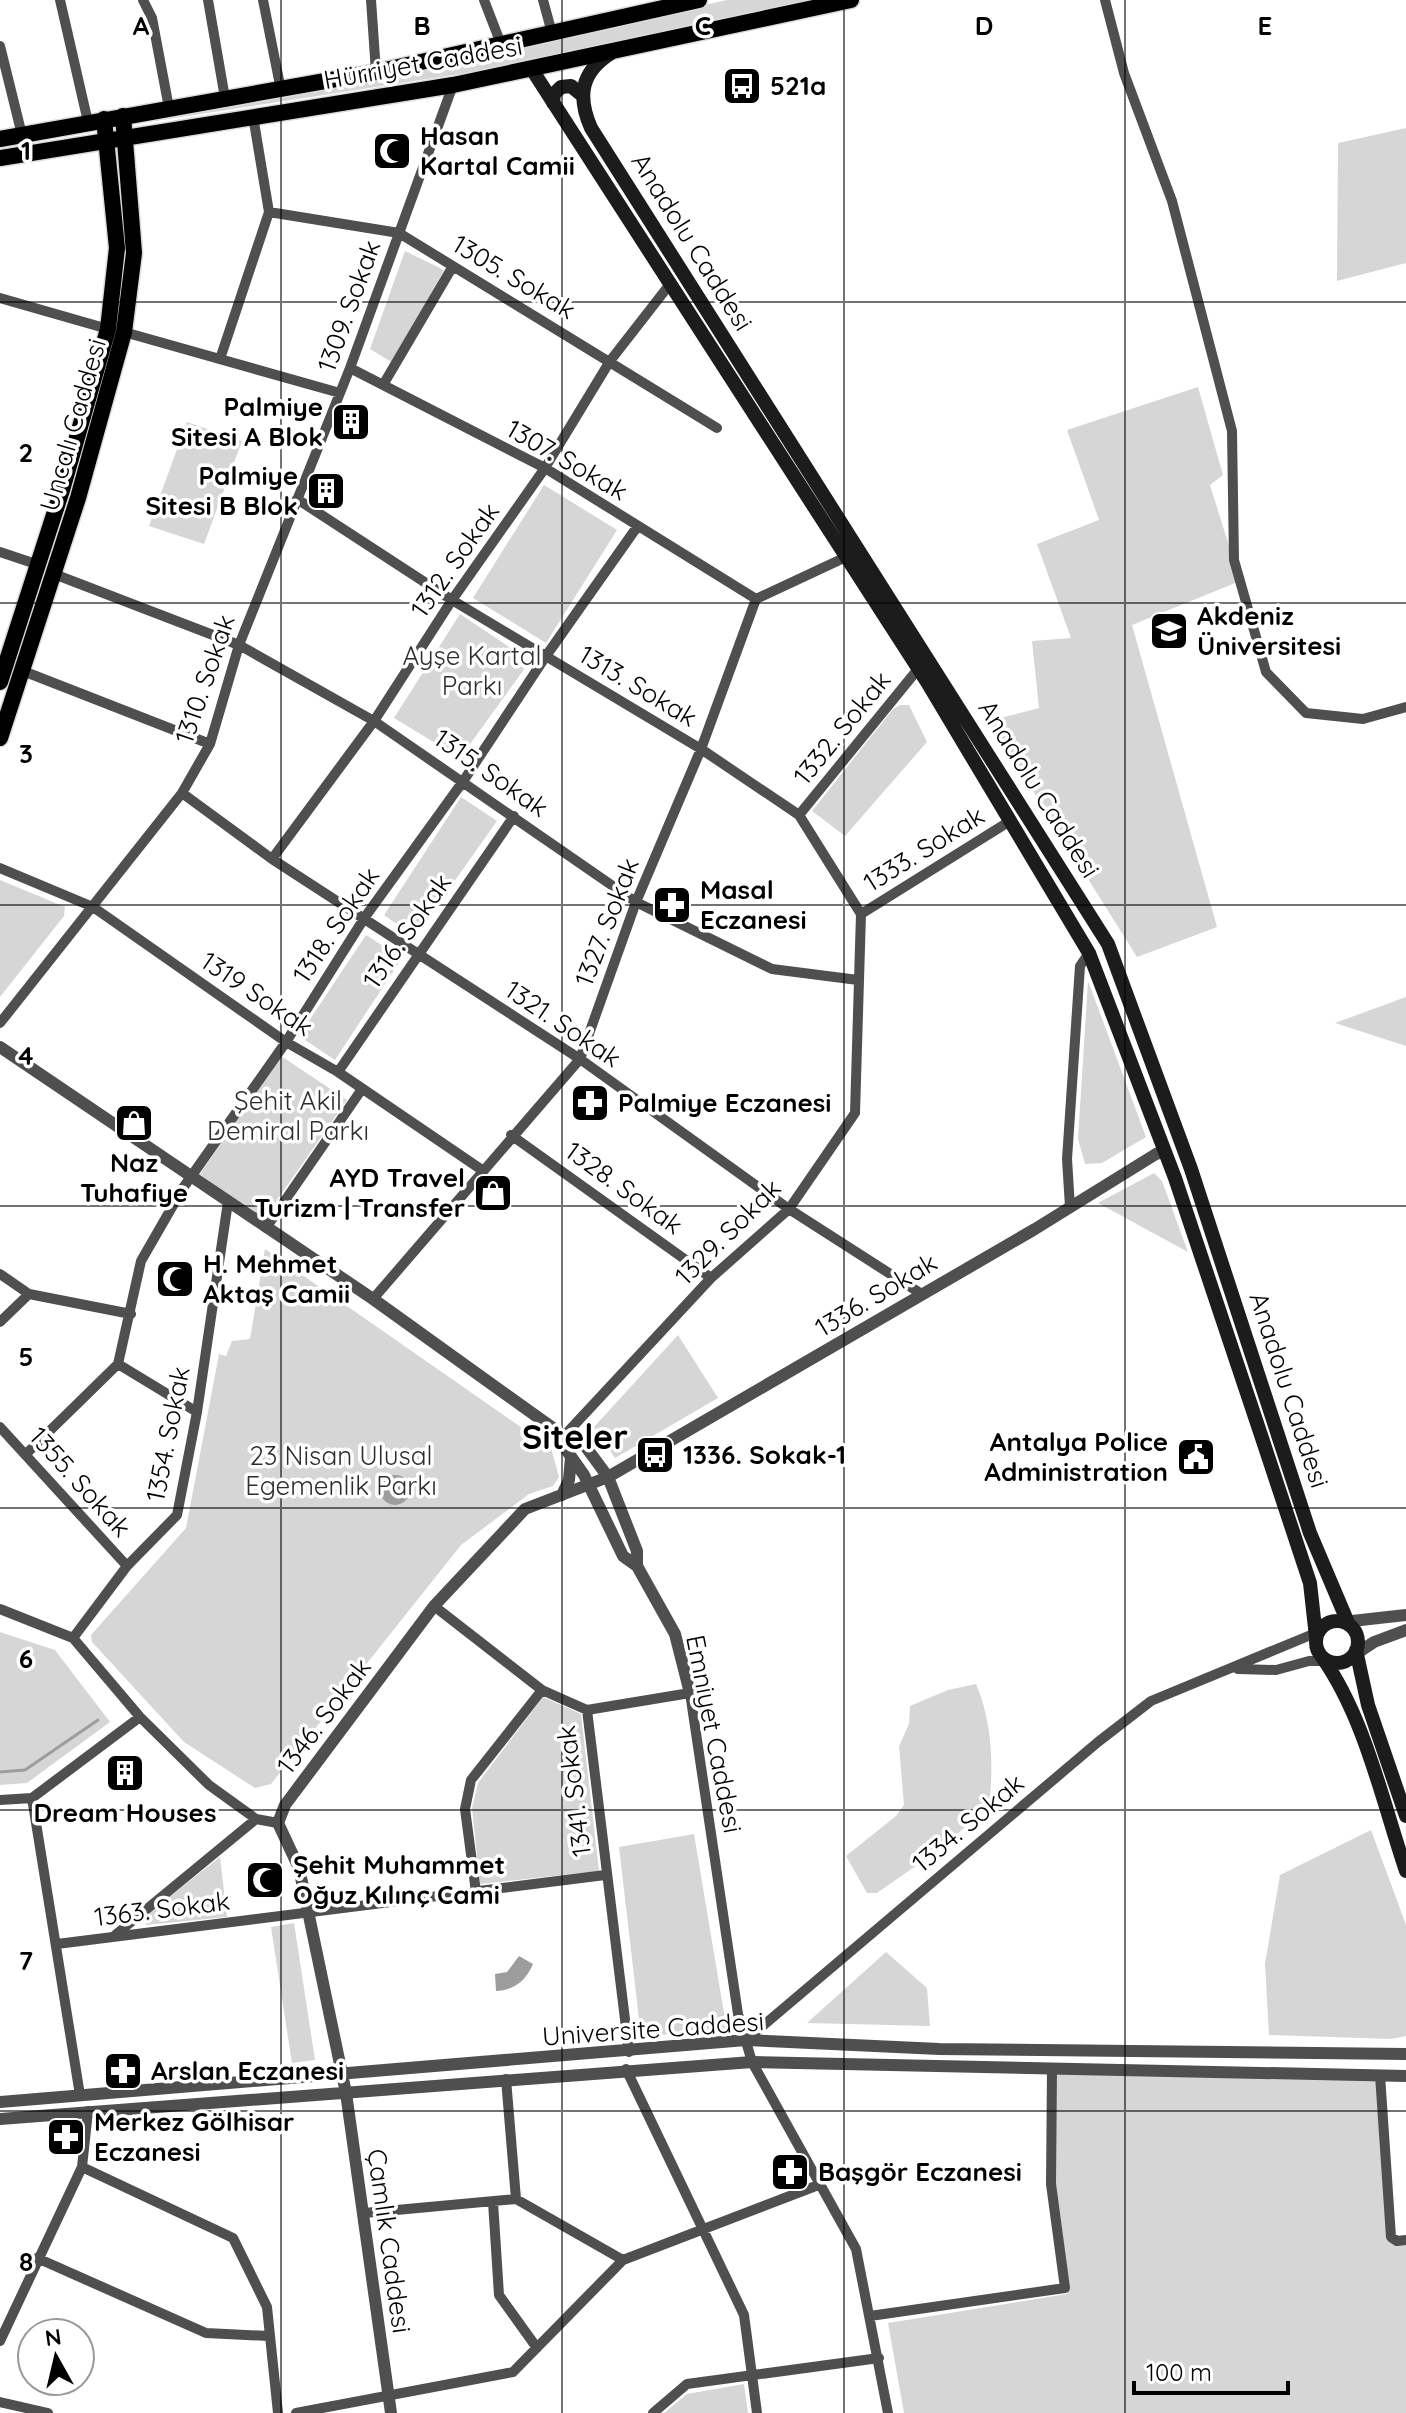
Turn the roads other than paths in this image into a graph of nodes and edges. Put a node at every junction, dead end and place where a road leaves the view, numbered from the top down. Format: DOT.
graph roads {
  1 [pos="60,0"];
  2 [pos="143,0"];
  3 [pos="208,0"];
  4 [pos="263,0"];
  5 [pos="371,0"];
  6 [pos="484,0"];
  7 [pos="543,0"];
  8 [pos="699,0"];
  9 [pos="851,0"];
  10 [pos="1105,0"];
  11 [pos="680,2"];
  12 [pos="552,33"];
  13 [pos="501,44"];
  14 [pos="0,46"];
  15 [pos="614,50"];
  16 [pos="531,68"];
  17 [pos="376,72"];
  18 [pos="453,85"];
  19 [pos="281,90"];
  20 [pos="582,95"];
  21 [pos="225,98"];
  22 [pos="553,103"];
  23 [pos="169,108"];
  24 [pos="123,116"];
  25 [pos="253,116"];
  26 [pos="96,120"];
  27 [pos="22,135"];
  28 [pos="125,136"];
  29 [pos="0,139"];
  30 [pos="107,139"];
  31 [pos="0,158"];
  32 [pos="269,212"];
  33 [pos="399,233"];
  34 [pos="453,266"];
  35 [pos="670,284"];
  36 [pos="0,298"];
  37 [pos="116,331"];
  38 [pos="220,359"];
  39 [pos="610,361"];
  40 [pos="350,368"];
  41 [pos="383,385"];
  42 [pos="340,393"];
  43 [pos="717,428"];
  44 [pos="545,468"];
  45 [pos="297,499"];
  46 [pos="637,527"];
  47 [pos="0,552"];
  48 [pos="846,557"];
  49 [pos="39,565"];
  50 [pos="54,574"];
  51 [pos="756,599"];
  52 [pos="452,600"];
  53 [pos="239,645"];
  54 [pos="546,656"];
  55 [pos="3,664"];
  56 [pos="918,669"];
  57 [pos="23,671"];
  58 [pos="0,682"];
  59 [pos="1406,707"];
  60 [pos="374,721"];
  61 [pos="0,738"];
  62 [pos="210,744"];
  63 [pos="701,749"];
  64 [pos="464,780"];
  65 [pos="182,793"];
  66 [pos="799,815"];
  67 [pos="514,816"];
  68 [pos="1010,821"];
  69 [pos="272,859"];
  70 [pos="0,868"];
  71 [pos="636,902"];
  72 [pos="93,907"];
  73 [pos="861,914"];
  74 [pos="365,917"];
  75 [pos="1089,953"];
  76 [pos="417,954"];
  77 [pos="858,980"];
  78 [pos="0,1023"];
  79 [pos="286,1042"];
  80 [pos="0,1047"];
  81 [pos="580,1059"];
  82 [pos="338,1072"];
  83 [pos="362,1089"];
  84 [pos="511,1135"];
  85 [pos="1182,1145"];
  86 [pos="1165,1151"];
  87 [pos="482,1170"];
  88 [pos="191,1175"];
  89 [pos="228,1202"];
  90 [pos="1070,1207"];
  91 [pos="789,1209"];
  92 [pos="266,1228"];
  93 [pos="0,1274"];
  94 [pos="711,1278"];
  95 [pos="920,1293"];
  96 [pos="29,1294"];
  97 [pos="373,1299"];
  98 [pos="131,1314"];
  99 [pos="0,1322"];
  100 [pos="118,1364"];
  101 [pos="197,1412"];
  102 [pos="0,1427"];
  103 [pos="564,1436"];
  104 [pos="26,1454"];
  105 [pos="571,1457"];
  106 [pos="608,1477"];
  107 [pos="588,1485"];
  108 [pos="562,1495"];
  109 [pos="127,1566"];
  110 [pos="637,1566"];
  111 [pos="434,1606"];
  112 [pos="0,1609"];
  113 [pos="1406,1615"];
  114 [pos="1347,1623"];
  115 [pos="1406,1630"];
  116 [pos="1317,1634"];
  117 [pos="73,1638"];
  118 [pos="1355,1653"];
  119 [pos="1325,1659"];
  120 [pos="1236,1669"];
  121 [pos="542,1690"];
  122 [pos="690,1693"];
  123 [pos="587,1710"];
  124 [pos="140,1717"];
  125 [pos="32,1798"];
  126 [pos="0,1800"];
  127 [pos="1406,1816"];
  128 [pos="256,1819"];
  129 [pos="278,1823"];
  130 [pos="1406,1871"];
  131 [pos="605,1875"];
  132 [pos="476,1892"];
  133 [pos="310,1914"];
  134 [pos="112,1938"];
  135 [pos="57,1944"];
  136 [pos="746,2040"];
  137 [pos="629,2052"];
  138 [pos="1406,2054"];
  139 [pos="752,2062"];
  140 [pos="1052,2068"];
  141 [pos="626,2069"];
  142 [pos="1380,2075"];
  143 [pos="342,2076"];
  144 [pos="1406,2076"];
  145 [pos="506,2079"];
  146 [pos="346,2093"];
  147 [pos="80,2095"];
  148 [pos="0,2102"];
  149 [pos="88,2111"];
  150 [pos="0,2119"];
  151 [pos="82,2167"];
  152 [pos="821,2184"];
  153 [pos="516,2199"];
  154 [pos="493,2202"];
  155 [pos="364,2213"];
  156 [pos="700,2227"];
  157 [pos="1406,2240"];
  158 [pos="37,2258"];
  159 [pos="623,2260"];
  160 [pos="870,2316"];
  161 [pos="269,2336"];
  162 [pos="0,2341"];
  163 [pos="537,2348"];
  164 [pos="879,2358"];
  165 [pos="751,2377"];
  166 [pos="388,2394"];
  167 [pos="0,2402"];
  168 [pos="48,2413"];
  169 [pos="278,2413"];
  170 [pos="296,2413"];
  171 [pos="391,2413"];
  172 [pos="653,2413"];
  173 [pos="757,2413"];
  174 [pos="888,2413"];
  1 -- 26 [label="street"];
  2 -- 23 [label="street"];
  3 -- 21 [label="street"];
  4 -- 19 [label="street"];
  5 -- 17 [label="street"];
  6 -- 13 [label="street"];
  7 -- 12 [label="street"];
  8 -- 11 [label="main road, Hürriyet Caddesi"];
  9 -- 15 [label="main road, Hürriyet Caddesi"];
  10 -- 59 [label="street"];
  11 -- 12 [label="main road, Hürriyet Caddesi"];
  12 -- 13 [label="main road, Hürriyet Caddesi"];
  13 -- 17 [label="main road, Hürriyet Caddesi"];
  14 -- 27 [label="street"];
  15 -- 16 [label="main road, Hürriyet Caddesi"];
  15 -- 20 [label="main road"];
  16 -- 18 [label="main road, Hürriyet Caddesi"];
  16 -- 22 [label="main road, Anadolu Caddesi"];
  17 -- 19 [label="main road, Hürriyet Caddesi"];
  18 -- 25 [label="main road, Hürriyet Caddesi"];
  18 -- 33 [label="street, 1309. Sokak"];
  19 -- 21 [label="main road, Hürriyet Caddesi"];
  20 -- 22 [label="main road"];
  20 -- 85 [label="main road, Anadolu Caddesi"];
  21 -- 23 [label="main road, Hürriyet Caddesi"];
  22 -- 35 [label="main road, Anadolu Caddesi"];
  23 -- 24 [label="main road, Hürriyet Caddesi"];
  24 -- 26 [label="main road, Hürriyet Caddesi"];
  24 -- 28 [label="main road, Uncalı Caddesi"];
  25 -- 28 [label="main road, Hürriyet Caddesi"];
  25 -- 32 [label="street"];
  26 -- 27 [label="main road, Hürriyet Caddesi"];
  26 -- 30 [label="main road, Uncalı Caddesi"];
  27 -- 29 [label="main road, Hürriyet Caddesi"];
  28 -- 30 [label="main road, Hürriyet Caddesi"];
  28 -- 37 [label="main road, Uncalı Caddesi"];
  30 -- 31 [label="main road, Hürriyet Caddesi"];
  30 -- 37 [label="main road, Uncalı Caddesi"];
  32 -- 33 [label="street, 1305. Sokak"];
  32 -- 38 [label="street"];
  33 -- 34 [label="street, 1305. Sokak"];
  33 -- 40 [label="street, 1309. Sokak"];
  34 -- 39 [label="street, 1305. Sokak"];
  34 -- 41 [label="street"];
  35 -- 39 [label="street, 1312. Sokak"];
  35 -- 48 [label="main road, Anadolu Caddesi"];
  36 -- 37 [label="street"];
  37 -- 38 [label="street"];
  37 -- 49 [label="main road, Uncalı Caddesi"];
  37 -- 50 [label="main road, Uncalı Caddesi"];
  38 -- 42 [label="street"];
  39 -- 43 [label="street, 1305. Sokak"];
  39 -- 44 [label="street, 1312. Sokak"];
  40 -- 41 [label="street, 1307. Sokak"];
  40 -- 42 [label="street, 1309. Sokak"];
  41 -- 44 [label="street, 1307. Sokak"];
  42 -- 45 [label="street, 1310. Sokak"];
  44 -- 46 [label="street, 1307. Sokak"];
  44 -- 52 [label="street, 1312. Sokak"];
  45 -- 52 [label="street, 1313. Sokak"];
  45 -- 53 [label="street, 1310. Sokak"];
  46 -- 51 [label="street, 1307. Sokak"];
  46 -- 54 [label="street, 1318. Sokak"];
  47 -- 49 [label="street"];
  48 -- 51 [label="street"];
  48 -- 56 [label="main road, Anadolu Caddesi"];
  49 -- 55 [label="main road, Uncalı Caddesi"];
  50 -- 53 [label="street, 1315. Sokak"];
  50 -- 57 [label="main road, Uncalı Caddesi"];
  51 -- 63 [label="street, 1327. Sokak"];
  52 -- 54 [label="street, 1313. Sokak"];
  52 -- 60 [label="street, 1312. Sokak"];
  53 -- 60 [label="street, 1315. Sokak"];
  53 -- 62 [label="street, 1310. Sokak"];
  54 -- 63 [label="street, 1313. Sokak"];
  54 -- 64 [label="street, 1318. Sokak"];
  55 -- 58 [label="main road, Uncalı Caddesi"];
  56 -- 66 [label="street, 1332. Sokak"];
  56 -- 68 [label="main road, Anadolu Caddesi"];
  57 -- 61 [label="main road, Uncalı Caddesi"];
  57 -- 62 [label="street"];
  60 -- 64 [label="street, 1315. Sokak"];
  60 -- 69 [label="street, 1312. Sokak"];
  62 -- 65 [label="street, 1310. Sokak"];
  63 -- 66 [label="street, 1313. Sokak"];
  63 -- 71 [label="street, 1327. Sokak"];
  64 -- 67 [label="street, 1315. Sokak"];
  64 -- 74 [label="street, 1318. Sokak"];
  65 -- 69 [label="street, 1321. Sokak"];
  65 -- 72 [label="street, 1310. Sokak"];
  66 -- 73 [label="street, 1313. Sokak"];
  67 -- 71 [label="street, 1315. Sokak"];
  67 -- 76 [label="street, 1316. Sokak"];
  68 -- 73 [label="street, 1333. Sokak"];
  68 -- 75 [label="main road, Anadolu Caddesi"];
  69 -- 74 [label="street, 1321. Sokak"];
  70 -- 72 [label="street, 1319 Sokak"];
  71 -- 77 [label="street, 1315. Sokak"];
  71 -- 81 [label="street, 1327. Sokak"];
  72 -- 78 [label="street, 1310. Sokak"];
  72 -- 79 [label="street, 1319 Sokak"];
  73 -- 77 [label="street"];
  74 -- 76 [label="street, 1321. Sokak"];
  74 -- 79 [label="street, 1318. Sokak"];
  75 -- 86 [label="main road, Anadolu Caddesi"];
  75 -- 90 [label="street"];
  76 -- 81 [label="street, 1321. Sokak"];
  76 -- 82 [label="street, 1316. Sokak"];
  77 -- 91 [label="street, 1329. Sokak"];
  79 -- 82 [label="street, 1319 Sokak"];
  79 -- 88 [label="street, 1318. Sokak"];
  80 -- 88 [label="street, Emniyet Caddesi"];
  81 -- 84 [label="street, 1327. Sokak"];
  81 -- 91 [label="street, 1321. Sokak"];
  82 -- 83 [label="street, 1319 Sokak"];
  83 -- 87 [label="street, 1319 Sokak"];
  83 -- 92 [label="street"];
  84 -- 87 [label="street, 1327. Sokak"];
  84 -- 94 [label="street, 1328. Sokak"];
  85 -- 86 [label="street"];
  85 -- 114 [label="main road, Anadolu Caddesi"];
  86 -- 90 [label="street, 1336. Sokak"];
  86 -- 116 [label="main road, Anadolu Caddesi"];
  87 -- 97 [label="street, 1327. Sokak"];
  88 -- 89 [label="street, Emniyet Caddesi"];
  88 -- 98 [label="street, 1318. Sokak"];
  89 -- 92 [label="street, Emniyet Caddesi"];
  89 -- 101 [label="street, 1354. Sokak"];
  90 -- 95 [label="street, 1336. Sokak"];
  91 -- 94 [label="street, 1329. Sokak"];
  91 -- 95 [label="street, 1321. Sokak"];
  92 -- 97 [label="street, Emniyet Caddesi"];
  93 -- 96 [label="street"];
  94 -- 103 [label="street, 1329. Sokak"];
  95 -- 106 [label="street, 1336. Sokak"];
  96 -- 98 [label="street"];
  96 -- 99 [label="street"];
  97 -- 103 [label="street, Emniyet Caddesi"];
  98 -- 100 [label="street, 1318. Sokak"];
  100 -- 101 [label="street"];
  100 -- 104 [label="street"];
  101 -- 109 [label="street, 1354. Sokak"];
  102 -- 104 [label="street, 1355. Sokak"];
  103 -- 105 [label="street"];
  103 -- 106 [label="street, Emniyet Caddesi"];
  104 -- 109 [label="street, 1355. Sokak"];
  105 -- 107 [label="street"];
  105 -- 108 [label="street"];
  106 -- 107 [label="street, 1346. Sokak"];
  106 -- 110 [label="street, Emniyet Caddesi"];
  107 -- 108 [label="street, 1346. Sokak"];
  107 -- 110 [label="street"];
  108 -- 111 [label="street, 1346. Sokak"];
  109 -- 117 [label="street, 1354. Sokak"];
  110 -- 122 [label="street, Emniyet Caddesi"];
  111 -- 121 [label="street, 1341. Sokak"];
  111 -- 129 [label="street, 1346. Sokak"];
  112 -- 117 [label="street"];
  113 -- 114 [label="street"];
  114 -- 116 [label="main road"];
  114 -- 118 [label="main road"];
  115 -- 118 [label="street"];
  116 -- 119 [label="main road"];
  116 -- 120 [label="street, 1334. Sokak"];
  117 -- 124 [label="street"];
  118 -- 119 [label="main road"];
  118 -- 127 [label="main road"];
  119 -- 120 [label="street, 1334. Sokak"];
  119 -- 130 [label="main road"];
  120 -- 136 [label="street, 1334. Sokak"];
  121 -- 123 [label="street, 1341. Sokak"];
  121 -- 132 [label="street"];
  122 -- 123 [label="street"];
  122 -- 136 [label="street, Emniyet Caddesi"];
  123 -- 131 [label="street, 1341. Sokak"];
  124 -- 125 [label="street"];
  124 -- 128 [label="street"];
  125 -- 126 [label="street"];
  125 -- 135 [label="street"];
  128 -- 129 [label="street"];
  128 -- 134 [label="street"];
  129 -- 133 [label="street"];
  131 -- 132 [label="street, 1363. Sokak"];
  131 -- 137 [label="street, 1341. Sokak"];
  132 -- 133 [label="street, 1363. Sokak"];
  133 -- 134 [label="street, 1363. Sokak"];
  133 -- 143 [label="street"];
  134 -- 135 [label="street, 1363. Sokak"];
  135 -- 147 [label="street"];
  136 -- 137 [label="street, Universite Caddesi"];
  136 -- 138 [label="street, Universite Caddesi"];
  136 -- 139 [label="street, Emniyet Caddesi"];
  137 -- 143 [label="street, Universite Caddesi"];
  139 -- 140 [label="street, Universite Caddesi"];
  139 -- 141 [label="street, Universite Caddesi"];
  139 -- 152 [label="street, Emniyet Caddesi"];
  140 -- 142 [label="street, Universite Caddesi"];
  140 -- 160 [label="street"];
  141 -- 145 [label="street, Universite Caddesi"];
  141 -- 156 [label="street"];
  142 -- 144 [label="street, Universite Caddesi"];
  142 -- 157 [label="street"];
  143 -- 146 [label="street, Çamlık Caddesi"];
  143 -- 147 [label="street, Universite Caddesi"];
  145 -- 146 [label="street, Universite Caddesi"];
  145 -- 153 [label="street"];
  146 -- 149 [label="street, Universite Caddesi"];
  146 -- 155 [label="street, Çamlık Caddesi"];
  147 -- 148 [label="street, Universite Caddesi"];
  149 -- 150 [label="street, Universite Caddesi"];
  149 -- 151 [label="street"];
  151 -- 158 [label="street"];
  151 -- 161 [label="street"];
  152 -- 156 [label="street"];
  152 -- 160 [label="street, Emniyet Caddesi"];
  153 -- 154 [label="street"];
  153 -- 159 [label="street"];
  154 -- 155 [label="street"];
  154 -- 163 [label="street"];
  155 -- 166 [label="street, Çamlık Caddesi"];
  156 -- 159 [label="street"];
  156 -- 165 [label="street"];
  158 -- 161 [label="street"];
  158 -- 162 [label="street"];
  159 -- 163 [label="street"];
  160 -- 164 [label="street, Emniyet Caddesi"];
  161 -- 169 [label="street"];
  163 -- 166 [label="street"];
  164 -- 165 [label="street"];
  164 -- 174 [label="street, Emniyet Caddesi"];
  165 -- 172 [label="street"];
  165 -- 173 [label="street"];
  166 -- 170 [label="street"];
  166 -- 171 [label="street, Çamlık Caddesi"];
  167 -- 168 [label="street"];
}
